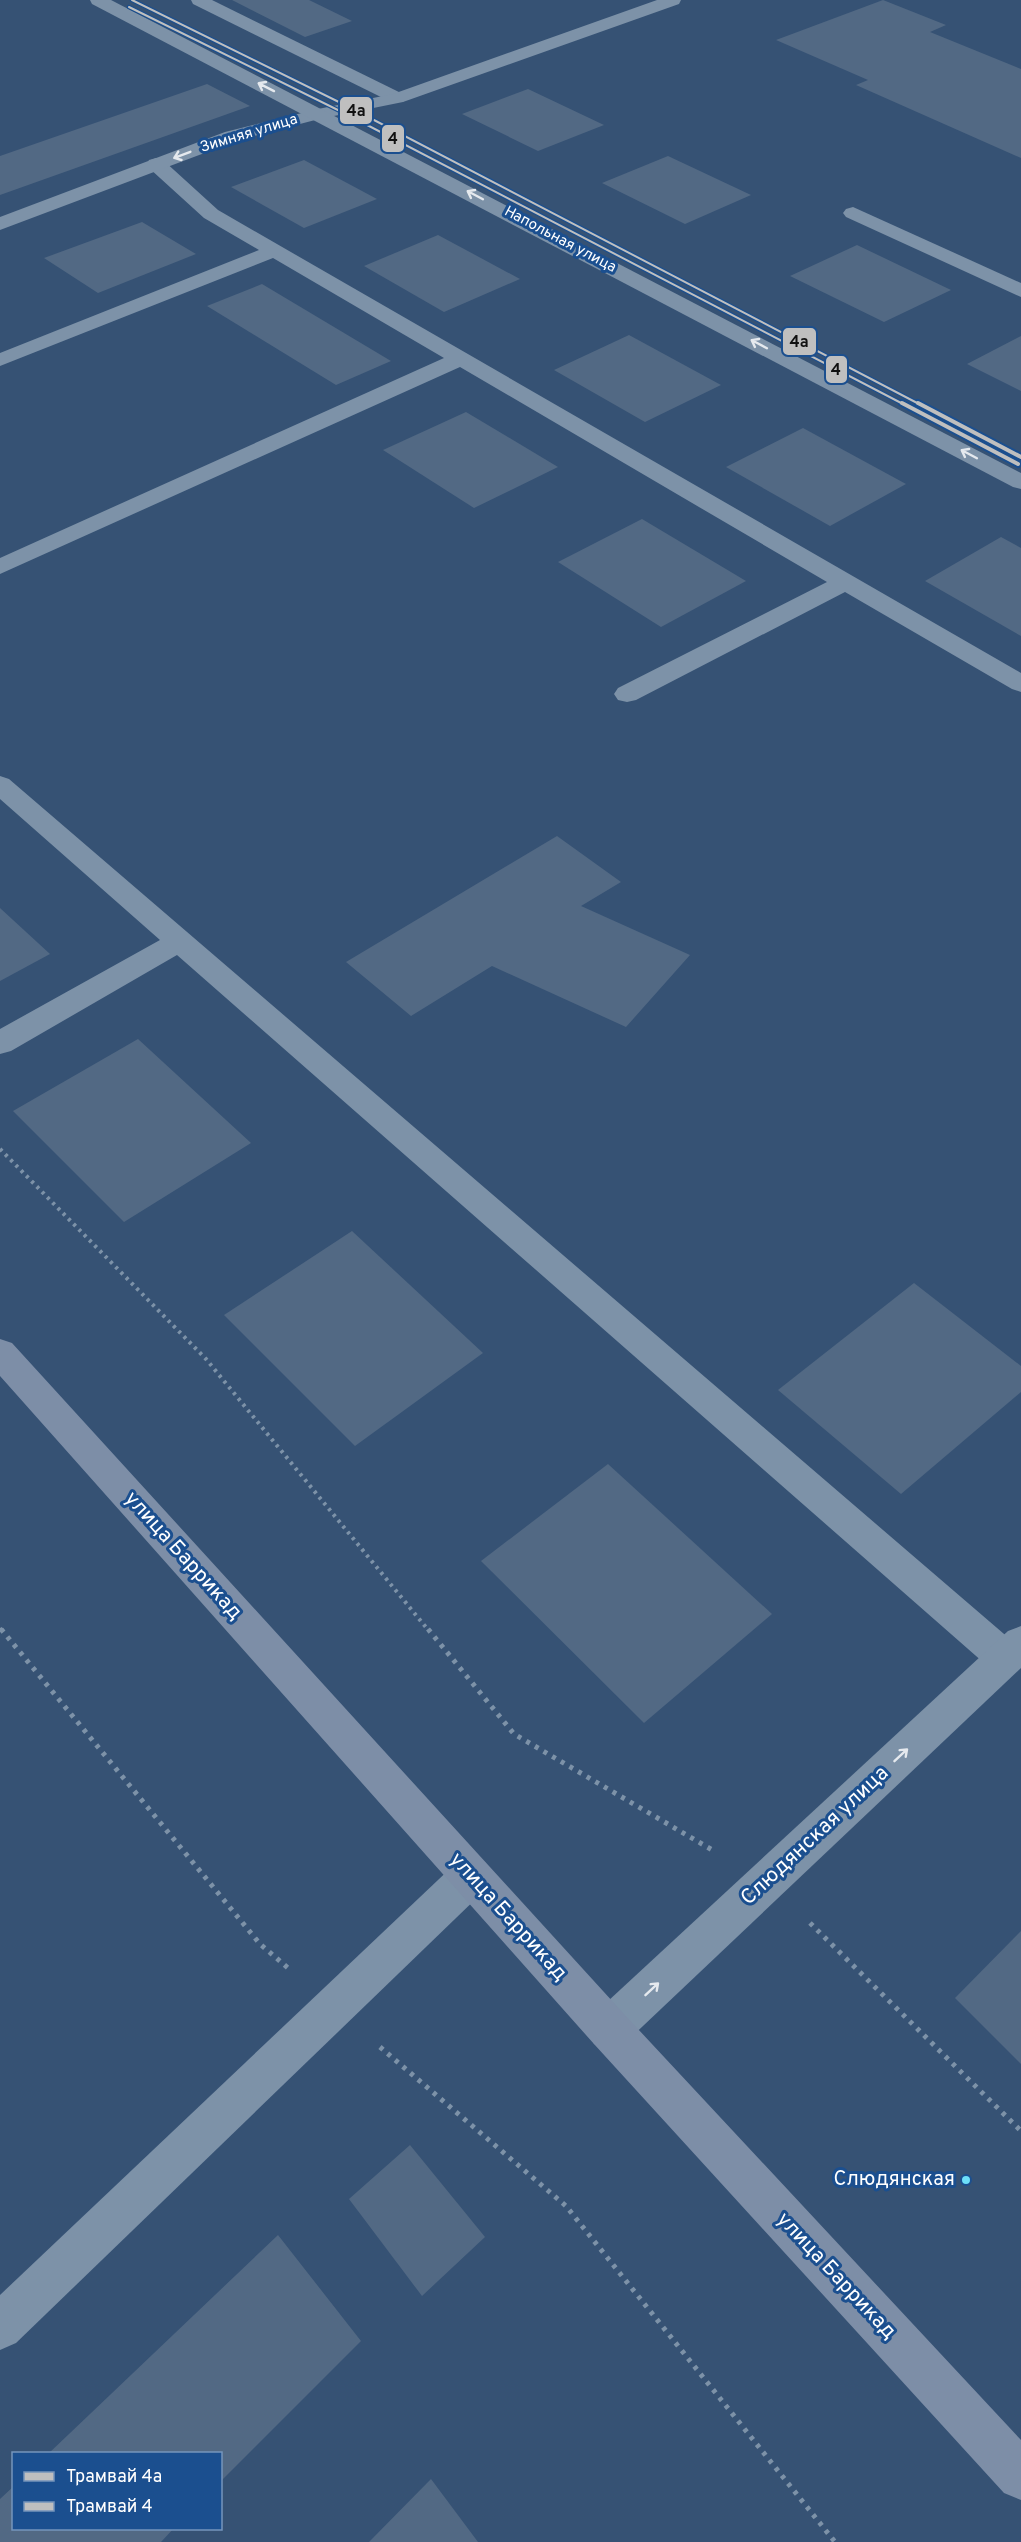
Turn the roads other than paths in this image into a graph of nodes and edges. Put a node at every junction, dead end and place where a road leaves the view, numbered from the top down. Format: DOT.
graph roads {
  1 [pos="98,0"];
  2 [pos="199,0"];
  3 [pos="673,0"];
  4 [pos="397,98"];
  5 [pos="318,114"];
  6 [pos="156,164"];
  7 [pos="853,213"];
  8 [pos="0,224"];
  9 [pos="274,251"];
  10 [pos="1021,291"];
  11 [pos="460,359"];
  12 [pos="0,360"];
  13 [pos="1021,482"];
  14 [pos="0,567"];
  15 [pos="845,582"];
  16 [pos="1021,684"];
  17 [pos="627,694"];
  18 [pos="0,785"];
  19 [pos="180,941"];
  20 [pos="0,1044"];
  21 [pos="0,1353"];
  22 [pos="1013,1650"];
  23 [pos="471,1876"];
  24 [pos="609,2029"];
  25 [pos="0,2327"];
  26 [pos="1021,2476"];
  5 -- 1 [label="street, Напольная улица, one-way"];
  2 -- 4 [label="street"];
  3 -- 4 [label="street, Зимняя улица"];
  4 -- 5 [label="street, Зимняя улица"];
  5 -- 6 [label="street, Зимняя улица, one-way"];
  13 -- 5 [label="street, Напольная улица, one-way"];
  6 -- 8 [label="street, Зимняя улица"];
  6 -- 9 [label="street"];
  7 -- 10 [label="street"];
  9 -- 11 [label="street"];
  9 -- 12 [label="street"];
  11 -- 14 [label="street"];
  11 -- 15 [label="street"];
  15 -- 16 [label="street"];
  15 -- 17 [label="street"];
  18 -- 19 [label="street"];
  19 -- 20 [label="street"];
  19 -- 22 [label="street"];
  21 -- 23 [label="main road, улица Баррикад"];
  24 -- 22 [label="street, Слюдянская улица, one-way"];
  23 -- 24 [label="main road, улица Баррикад"];
  23 -- 25 [label="street"];
  24 -- 26 [label="main road, улица Баррикад"];
}
